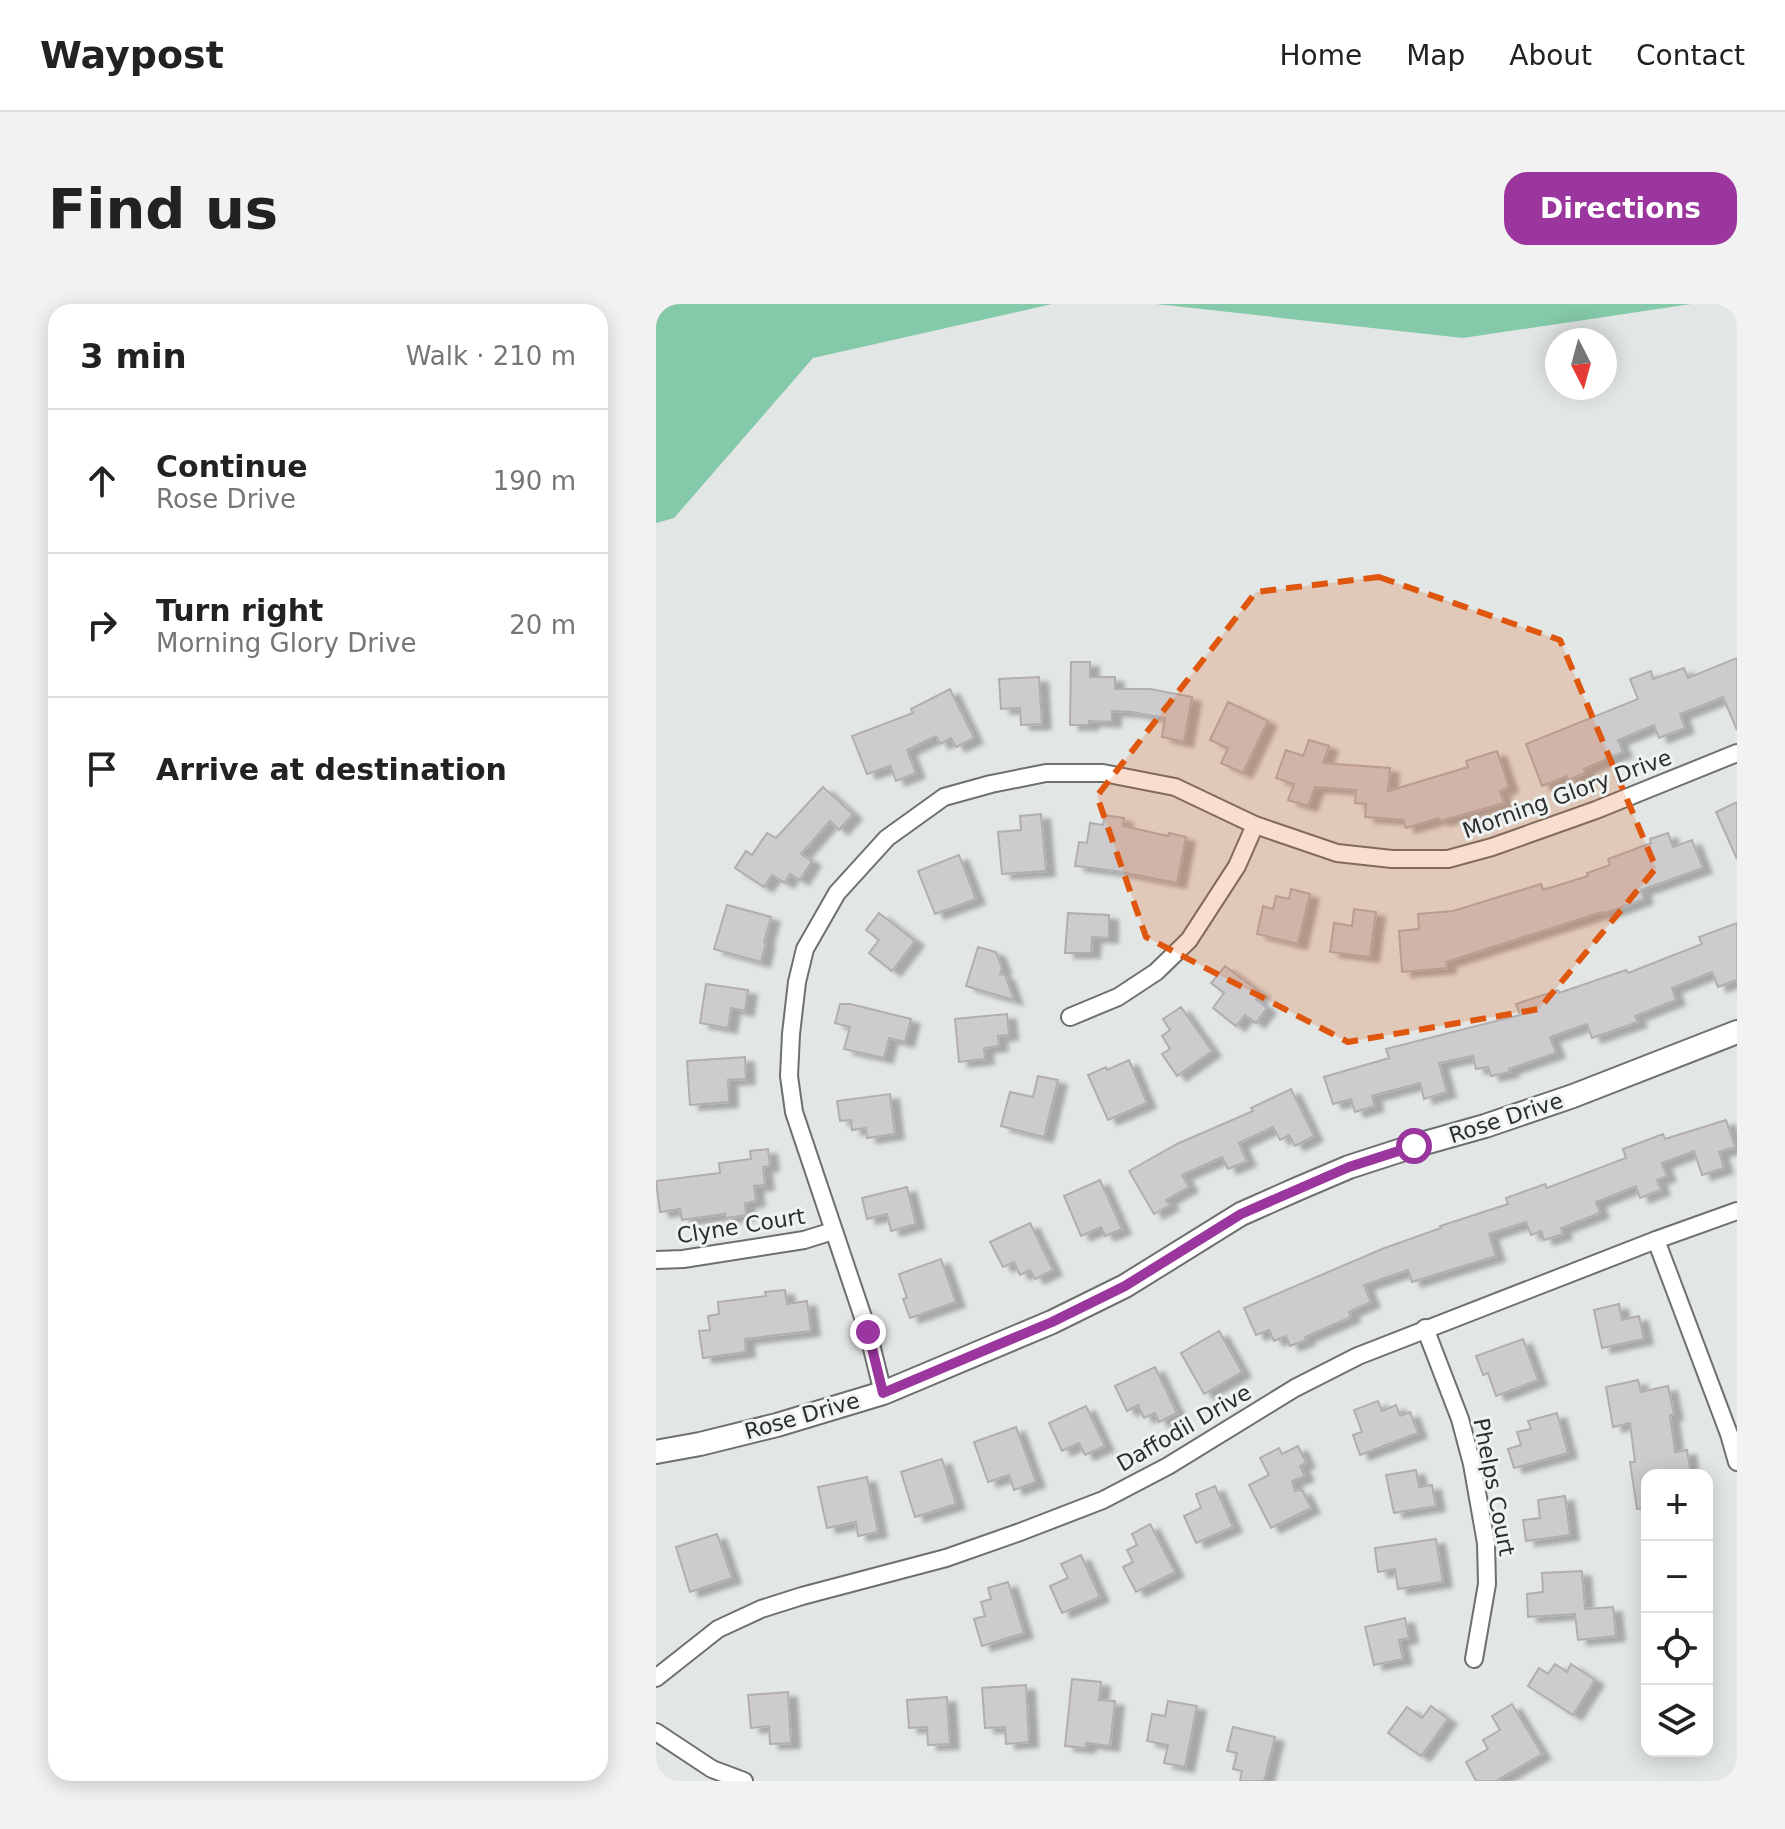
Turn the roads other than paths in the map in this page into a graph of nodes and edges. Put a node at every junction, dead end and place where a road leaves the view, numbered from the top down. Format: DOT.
graph roads {
  1 [pos="1737,753"];
  2 [pos="1255,825"];
  3 [pos="1070,1017"];
  4 [pos="1737,1032"];
  5 [pos="1737,1211"];
  6 [pos="833,1231"];
  7 [pos="1656,1240"];
  8 [pos="656,1260"];
  9 [pos="1425,1328"];
  10 [pos="883,1393"];
  11 [pos="656,1452"];
  12 [pos="1737,1462"];
  13 [pos="1474,1659"];
  14 [pos="656,1678"];
  15 [pos="656,1732"];
  16 [pos="744,1781"];
  1 -- 2 [label="street, Morning Glory Drive"];
  2 -- 3 [label="street"];
  2 -- 6 [label="street, Morning Glory Drive"];
  4 -- 10 [label="main road, Rose Drive"];
  5 -- 7 [label="street, Daffodil Drive"];
  6 -- 8 [label="street, Clyne Court"];
  6 -- 10 [label="street, Morning Glory Drive"];
  7 -- 9 [label="street, Daffodil Drive"];
  7 -- 12 [label="street"];
  9 -- 13 [label="street, Phelps Court"];
  9 -- 14 [label="street, Daffodil Drive"];
  10 -- 11 [label="main road, Rose Drive"];
  15 -- 16 [label="street"];
}
